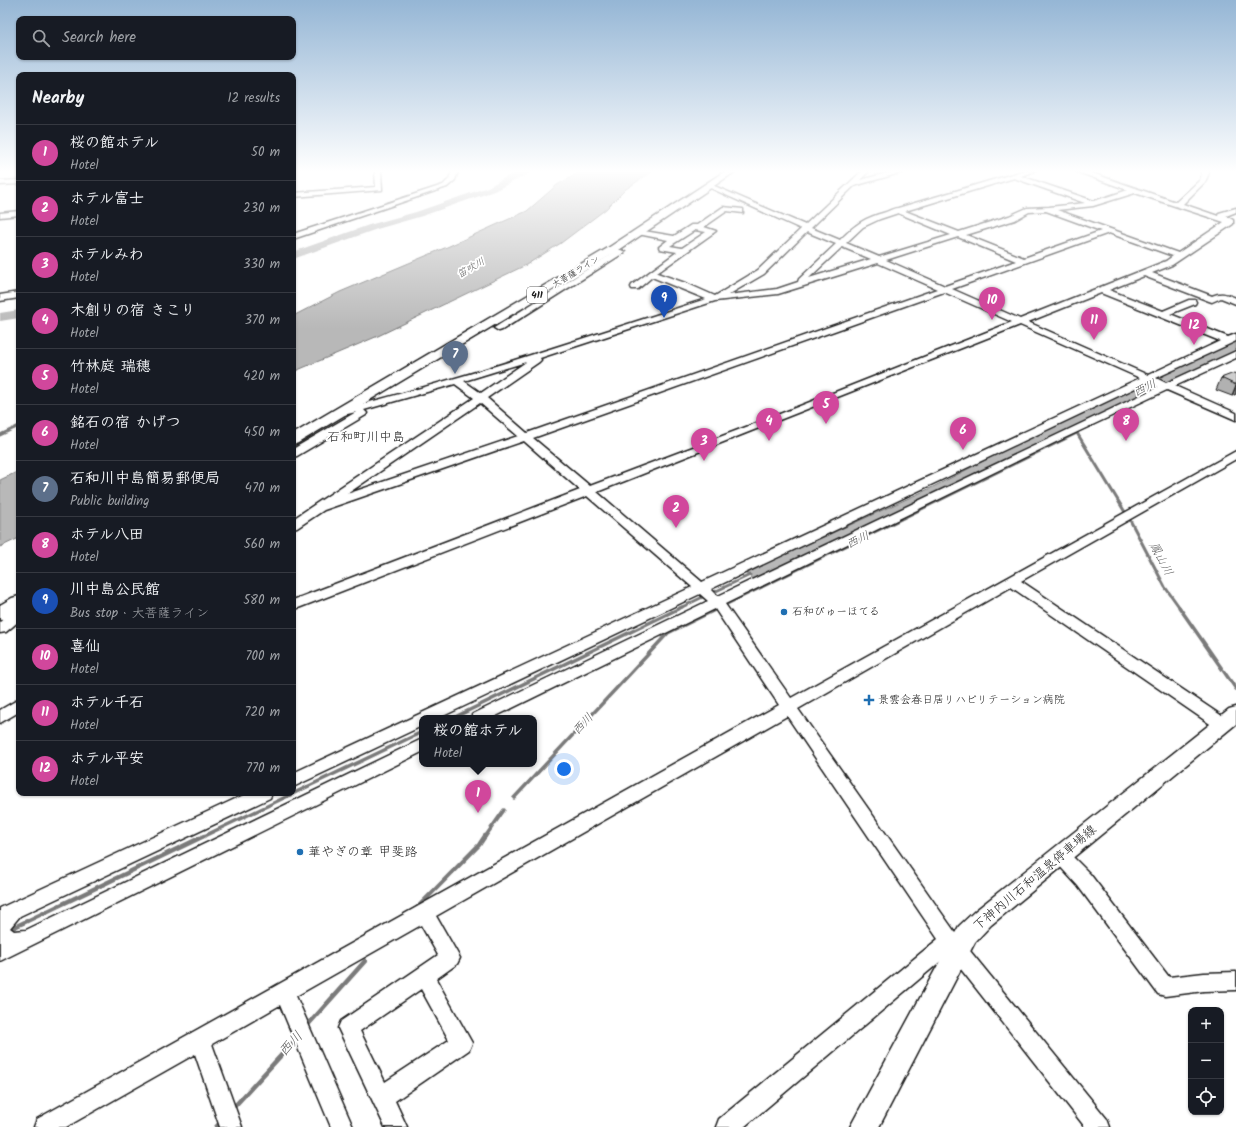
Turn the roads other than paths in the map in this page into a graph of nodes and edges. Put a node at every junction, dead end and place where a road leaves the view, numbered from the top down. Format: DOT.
graph roads {
  1 [pos="331,224"];
  2 [pos="654,224"];
  3 [pos="704,224"];
  4 [pos="797,224"];
  5 [pos="812,224"];
  6 [pos="863,224"];
  7 [pos="931,224"];
  8 [pos="993,224"];
  9 [pos="1087,224"];
  10 [pos="1231,224"];
  11 [pos="698,228"];
  12 [pos="807,228"];
  13 [pos="1108,231"];
  14 [pos="641,232"];
  15 [pos="958,234"];
  16 [pos="296,235"];
  17 [pos="675,239"];
  18 [pos="842,243"];
  19 [pos="683,251"];
  20 [pos="621,252"];
  21 [pos="1180,256"];
  22 [pos="879,260"];
  23 [pos="1024,261"];
  24 [pos="585,271"];
  25 [pos="1145,273"];
  26 [pos="651,274"];
  27 [pos="799,284"];
  28 [pos="635,287"];
  29 [pos="944,289"];
  30 [pos="1101,290"];
  31 [pos="16,295"];
  32 [pos="0,298"];
  33 [pos="714,299"];
  34 [pos="1236,301"];
  35 [pos="1192,302"];
  36 [pos="1164,314"];
  37 [pos="1021,322"];
  38 [pos="499,328"];
  39 [pos="1232,339"];
  40 [pos="546,353"];
  41 [pos="1236,354"];
  42 [pos="1148,379"];
  43 [pos="455,380"];
  44 [pos="1164,387"];
  45 [pos="480,399"];
  46 [pos="382,403"];
  47 [pos="339,413"];
  48 [pos="1236,418"];
  49 [pos="525,437"];
  50 [pos="296,438"];
  51 [pos="296,452"];
  52 [pos="1236,454"];
  53 [pos="588,491"];
  54 [pos="320,507"];
  55 [pos="296,523"];
  56 [pos="747,577"];
  57 [pos="1013,582"];
  58 [pos="713,600"];
  59 [pos="296,604"];
  60 [pos="16,605"];
  61 [pos="16,615"];
  62 [pos="16,621"];
  63 [pos="0,624"];
  64 [pos="789,706"];
  65 [pos="16,707"];
  66 [pos="16,712"];
  67 [pos="445,714"];
  68 [pos="484,715"];
  69 [pos="0,718"];
  70 [pos="1229,719"];
  71 [pos="419,721"];
  72 [pos="419,746"];
  73 [pos="296,779"];
  74 [pos="258,796"];
  75 [pos="1061,856"];
  76 [pos="17,908"];
  77 [pos="424,913"];
  78 [pos="0,917"];
  79 [pos="32,936"];
  80 [pos="954,947"];
  81 [pos="0,952"];
  82 [pos="424,976"];
  83 [pos="1236,981"];
  84 [pos="284,992"];
  85 [pos="200,1039"];
  86 [pos="381,1097"];
  87 [pos="45,1127"];
  88 [pos="231,1127"];
  89 [pos="342,1127"];
  90 [pos="396,1127"];
  91 [pos="727,1127"];
  92 [pos="864,1127"];
  93 [pos="1099,1127"];
  1 -- 16 [label="street"];
  2 -- 14 [label="highway, 大菩薩ライン / 411"];
  3 -- 11 [label="street"];
  4 -- 12 [label="street"];
  5 -- 12 [label="street"];
  6 -- 18 [label="street"];
  7 -- 15 [label="street"];
  8 -- 15 [label="street"];
  9 -- 13 [label="street"];
  10 -- 21 [label="street"];
  11 -- 17 [label="street"];
  11 -- 19 [label="street"];
  12 -- 18 [label="street"];
  12 -- 33 [label="street"];
  13 -- 21 [label="street"];
  13 -- 23 [label="street"];
  14 -- 17 [label="street"];
  14 -- 24 [label="highway, 大菩薩ライン / 411"];
  15 -- 22 [label="street"];
  15 -- 23 [label="street"];
  17 -- 19 [label="street"];
  18 -- 22 [label="street"];
  18 -- 27 [label="street"];
  19 -- 26 [label="street"];
  20 -- 24 [label="street"];
  21 -- 25 [label="street"];
  22 -- 27 [label="street"];
  22 -- 29 [label="street"];
  23 -- 29 [label="street"];
  24 -- 38 [label="street"];
  24 -- 47 [label="highway, 大菩薩ライン / 411"];
  25 -- 30 [label="street"];
  25 -- 34 [label="street"];
  26 -- 28 [label="street"];
  26 -- 33 [label="street"];
  27 -- 33 [label="street"];
  29 -- 37 [label="street"];
  29 -- 49 [label="street"];
  30 -- 36 [label="street"];
  30 -- 37 [label="street"];
  31 -- 32 [label="street"];
  33 -- 40 [label="street"];
  35 -- 36 [label="street"];
  36 -- 39 [label="street"];
  37 -- 42 [label="street"];
  37 -- 53 [label="street"];
  39 -- 42 [label="street"];
  40 -- 43 [label="street"];
  40 -- 45 [label="street"];
  41 -- 44 [label="street"];
  42 -- 44 [label="street"];
  42 -- 56 [label="street"];
  43 -- 45 [label="street"];
  43 -- 46 [label="street"];
  44 -- 48 [label="street"];
  44 -- 56 [label="street"];
  45 -- 49 [label="street"];
  45 -- 54 [label="street"];
  46 -- 47 [label="street"];
  46 -- 51 [label="street"];
  47 -- 50 [label="highway, 大菩薩ライン / 411"];
  49 -- 53 [label="street"];
  49 -- 54 [label="street"];
  52 -- 57 [label="street"];
  53 -- 58 [label="street"];
  53 -- 59 [label="street"];
  54 -- 55 [label="street"];
  56 -- 58 [label="street"];
  56 -- 58 [label="street"];
  57 -- 64 [label="street"];
  57 -- 70 [label="street"];
  58 -- 64 [label="street"];
  58 -- 67 [label="street"];
  58 -- 68 [label="street"];
  60 -- 63 [label="highway"];
  61 -- 63 [label="street"];
  62 -- 63 [label="street"];
  64 -- 77 [label="street"];
  64 -- 80 [label="street"];
  65 -- 69 [label="street"];
  66 -- 69 [label="street"];
  70 -- 75 [label="main road, 下神内川石和温泉停車場線"];
  71 -- 73 [label="street"];
  72 -- 79 [label="street"];
  74 -- 76 [label="street"];
  75 -- 80 [label="main road, 下神内川石和温泉停車場線"];
  75 -- 83 [label="street"];
  76 -- 78 [label="street"];
  76 -- 79 [label="street"];
  77 -- 82 [label="street"];
  77 -- 84 [label="street"];
  79 -- 81 [label="street"];
  80 -- 91 [label="street"];
  80 -- 92 [label="main road, 下神内川石和温泉停車場線"];
  80 -- 93 [label="street"];
  82 -- 86 [label="street"];
  82 -- 86 [label="street"];
  84 -- 85 [label="street"];
  84 -- 89 [label="street"];
  85 -- 87 [label="street"];
  85 -- 88 [label="street"];
  86 -- 90 [label="street"];
}
